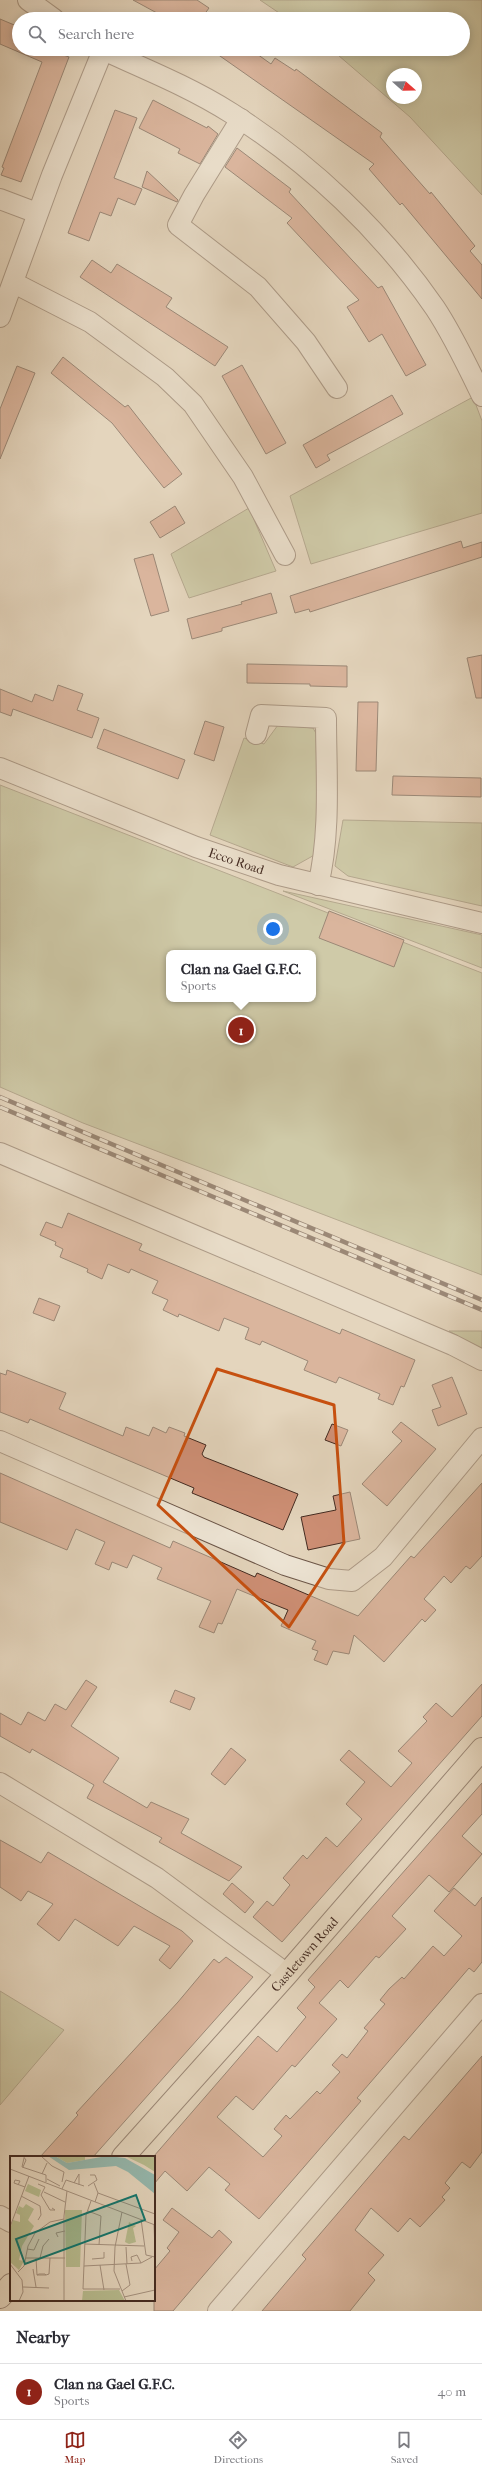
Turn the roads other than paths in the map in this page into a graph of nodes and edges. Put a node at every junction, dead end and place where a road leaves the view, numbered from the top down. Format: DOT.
graph roads {
  1 [pos="28,0"];
  2 [pos="44,12"];
  3 [pos="100,56"];
  4 [pos="116,56"];
  5 [pos="241,119"];
  6 [pos="0,199"];
  7 [pos="38,214"];
  8 [pos="14,283"];
  9 [pos="0,317"];
  10 [pos="337,388"];
  11 [pos="482,396"];
  12 [pos="285,555"];
  13 [pos="256,734"];
  14 [pos="0,768"];
  15 [pos="318,885"];
  16 [pos="482,923"];
  17 [pos="0,1153"];
  18 [pos="482,1360"];
  19 [pos="482,1438"];
  20 [pos="0,1441"];
  21 [pos="482,1749"];
  22 [pos="0,1784"];
  23 [pos="287,1974"];
  24 [pos="482,2004"];
  25 [pos="124,2156"];
  26 [pos="0,2216"];
  27 [pos="10,2221"];
  28 [pos="10,2286"];
  29 [pos="0,2297"];
  30 [pos="218,2311"];
  1 -- 2 [label="street"];
  3 -- 7 [label="street"];
  4 -- 5 [label="street"];
  5 -- 10 [label="street"];
  5 -- 11 [label="street"];
  6 -- 7 [label="street"];
  7 -- 8 [label="street"];
  8 -- 9 [label="street"];
  8 -- 12 [label="street"];
  13 -- 15 [label="street"];
  14 -- 15 [label="street, Ecco Road"];
  15 -- 16 [label="street, Ecco Road"];
  17 -- 18 [label="street"];
  19 -- 20 [label="street"];
  21 -- 23 [label="main road, Castletown Road"];
  22 -- 23 [label="street"];
  23 -- 25 [label="main road, Castletown Road"];
  24 -- 30 [label="street"];
  26 -- 27 [label="street"];
  28 -- 29 [label="main road"];
}
